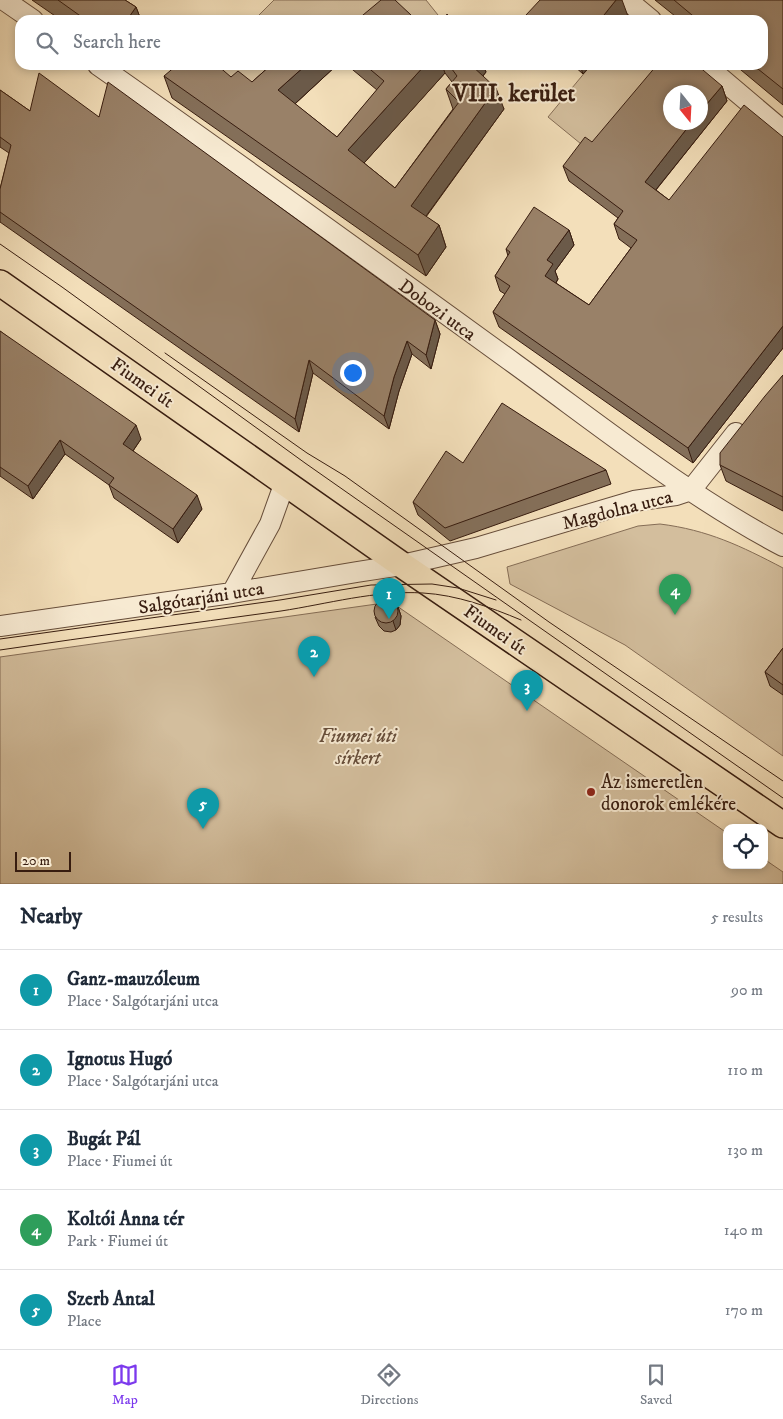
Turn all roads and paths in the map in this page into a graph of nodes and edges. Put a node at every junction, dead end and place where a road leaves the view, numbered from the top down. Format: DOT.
graph roads {
  1 [pos="4,0"];
  2 [pos="627,0"];
  3 [pos="26,15"];
  4 [pos="645,15"];
  5 [pos="105,70"];
  6 [pos="711,70"];
  7 [pos="783,131"];
  8 [pos="0,283"];
  9 [pos="746,422"];
  10 [pos="284,482"];
  11 [pos="691,490"];
  12 [pos="783,546"];
  13 [pos="402,565"];
  14 [pos="232,592"];
  15 [pos="0,626"];
  16 [pos="783,825"];
  1 -- 3 [label="street"];
  2 -- 4 [label="street"];
  5 -- 11 [label="street, Dobozi utca"];
  6 -- 7 [label="street"];
  8 -- 10 [label="main road, Fiumei út"];
  9 -- 11 [label="street, Magdolna utca"];
  10 -- 13 [label="main road, Fiumei út"];
  10 -- 14 [label="street"];
  11 -- 12 [label="street, Dobozi utca"];
  11 -- 13 [label="street, Magdolna utca"];
  13 -- 14 [label="street, Salgótarjáni utca"];
  13 -- 16 [label="main road, Fiumei út"];
  14 -- 15 [label="street, Salgótarjáni utca"];
}
